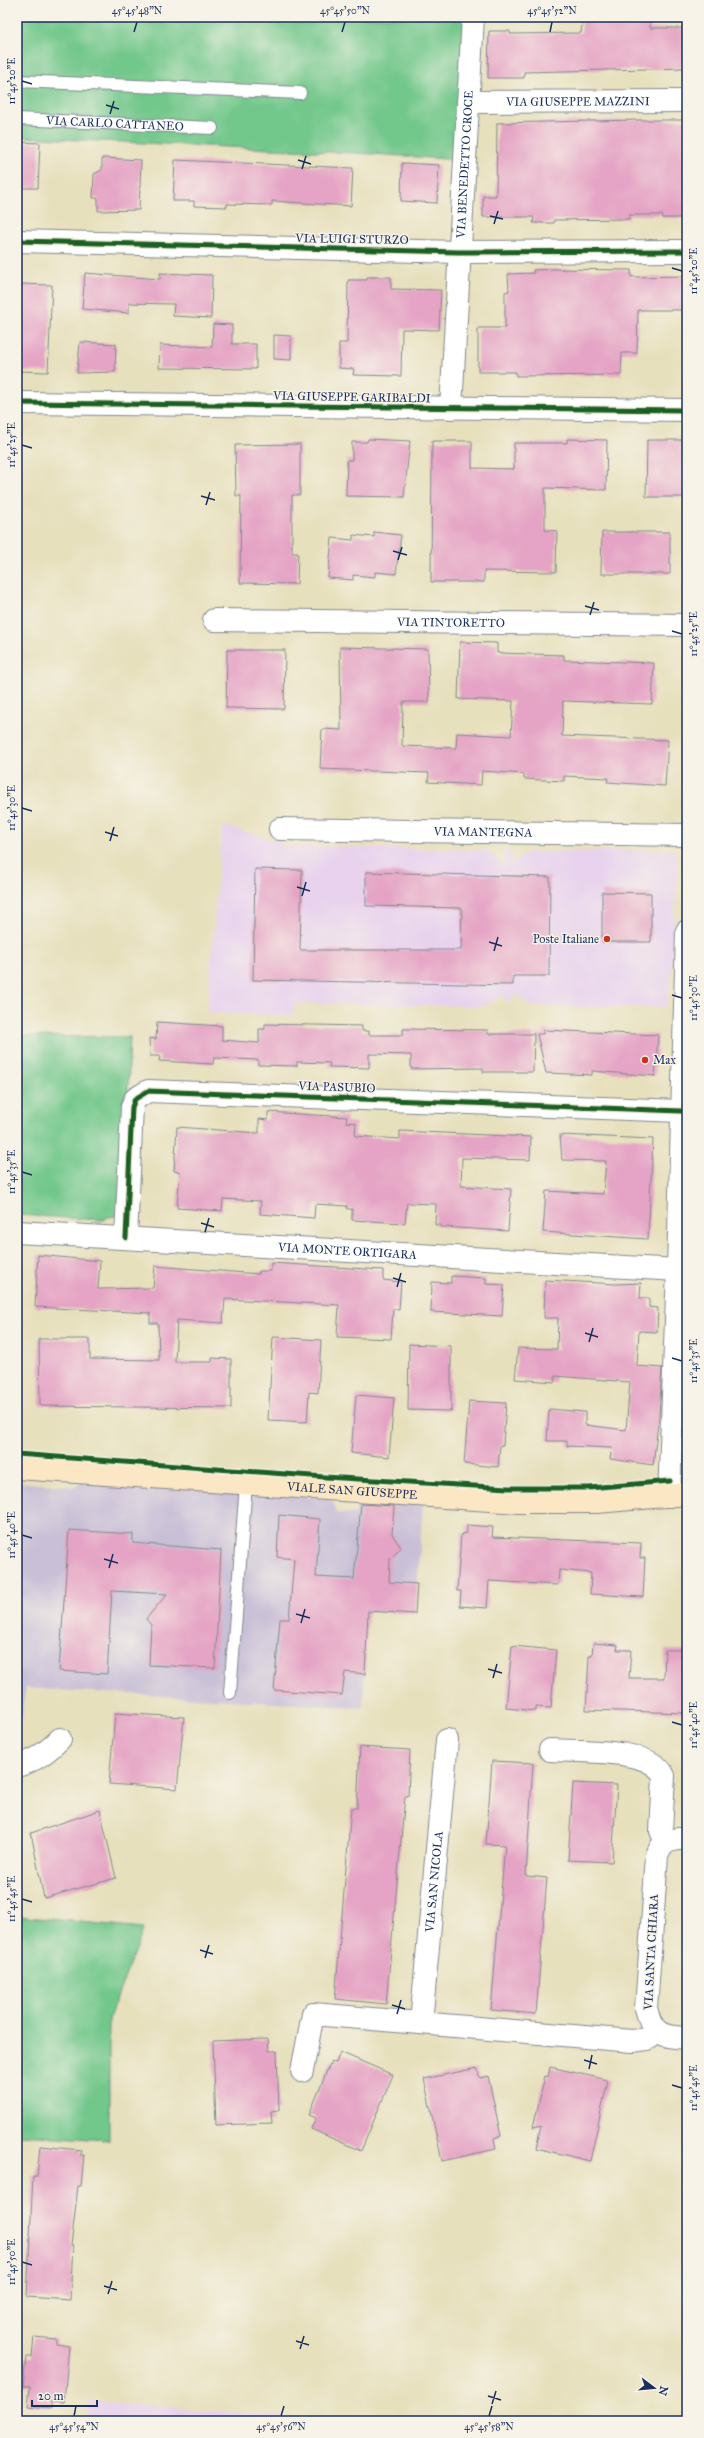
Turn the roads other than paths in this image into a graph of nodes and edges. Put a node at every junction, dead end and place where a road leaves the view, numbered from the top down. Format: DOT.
graph roads {
  1 [pos="473,17"];
  2 [pos="17,80"];
  3 [pos="300,93"];
  4 [pos="687,101"];
  5 [pos="468,102"];
  6 [pos="17,119"];
  7 [pos="212,128"];
  8 [pos="17,241"];
  9 [pos="687,251"];
  10 [pos="459,252"];
  11 [pos="17,403"];
  12 [pos="451,408"];
  13 [pos="687,410"];
  14 [pos="214,620"];
  15 [pos="687,625"];
  16 [pos="280,829"];
  17 [pos="687,835"];
  18 [pos="687,945"];
  19 [pos="681,1110"];
  20 [pos="17,1232"];
  21 [pos="126,1238"];
  22 [pos="678,1270"];
  23 [pos="17,1468"];
  24 [pos="246,1484"];
  25 [pos="678,1495"];
  26 [pos="230,1694"];
  27 [pos="60,1739"];
  28 [pos="447,1740"];
  29 [pos="550,1750"];
  30 [pos="17,1766"];
  31 [pos="687,1839"];
  32 [pos="666,1842"];
  33 [pos="421,2023"];
  34 [pos="657,2031"];
  35 [pos="687,2038"];
  36 [pos="302,2071"];
  1 -- 5 [label="street, VIA BENEDETTO CROCE"];
  2 -- 3 [label="lane"];
  4 -- 5 [label="street, VIA GIUSEPPE MAZZINI"];
  5 -- 10 [label="street, VIA BENEDETTO CROCE"];
  6 -- 7 [label="lane, VIA CARLO CATTANEO"];
  8 -- 10 [label="street, VIA LUIGI STURZO"];
  9 -- 10 [label="street, VIA LUIGI STURZO"];
  10 -- 12 [label="street, VIA BENEDETTO CROCE"];
  11 -- 12 [label="street, VIA GIUSEPPE GARIBALDI"];
  12 -- 13 [label="street, VIA GIUSEPPE GARIBALDI"];
  14 -- 15 [label="street, VIA TINTORETTO"];
  16 -- 17 [label="street, VIA MANTEGNA"];
  18 -- 19 [label="street"];
  19 -- 21 [label="street, VIA PASUBIO"];
  19 -- 22 [label="street"];
  20 -- 21 [label="street, VIA MONTE ORTIGARA"];
  21 -- 22 [label="street, VIA MONTE ORTIGARA"];
  22 -- 25 [label="street"];
  23 -- 24 [label="main road, VIALE SAN GIUSEPPE"];
  24 -- 25 [label="main road, VIALE SAN GIUSEPPE"];
  24 -- 26 [label="lane"];
  27 -- 30 [label="street"];
  28 -- 33 [label="street, VIA SAN NICOLA"];
  29 -- 32 [label="street"];
  31 -- 32 [label="street"];
  32 -- 34 [label="street, VIA SANTA CHIARA"];
  33 -- 34 [label="street"];
  33 -- 36 [label="street"];
  34 -- 35 [label="street"];
}
